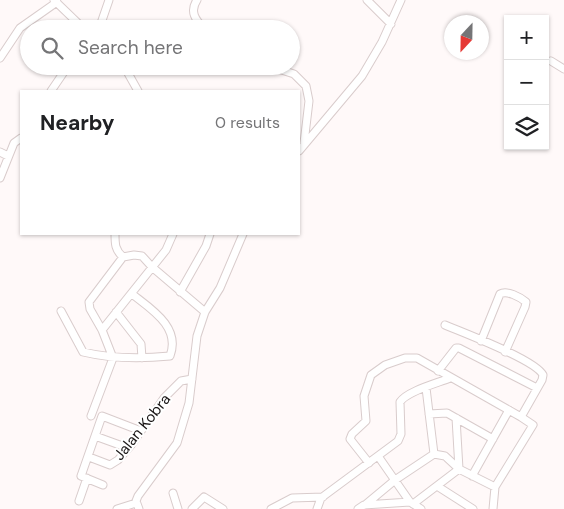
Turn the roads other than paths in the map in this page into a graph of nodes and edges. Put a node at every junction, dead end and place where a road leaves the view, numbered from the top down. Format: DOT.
graph roads {
  1 [pos="109,0"];
  2 [pos="196,0"];
  3 [pos="367,0"];
  4 [pos="401,0"];
  5 [pos="56,1"];
  6 [pos="31,20"];
  7 [pos="75,20"];
  8 [pos="102,20"];
  9 [pos="197,20"];
  10 [pos="391,24"];
  11 [pos="20,28"];
  12 [pos="0,58"];
  13 [pos="551,61"];
  14 [pos="564,69"];
  15 [pos="62,75"];
  16 [pos="129,75"];
  17 [pos="295,75"];
  18 [pos="52,90"];
  19 [pos="137,90"];
  20 [pos="20,139"];
  21 [pos="304,144"];
  22 [pos="300,150"];
  23 [pos="0,152"];
  24 [pos="8,156"];
  25 [pos="0,178"];
  26 [pos="115,235"];
  27 [pos="173,235"];
  28 [pos="210,235"];
  29 [pos="243,235"];
  30 [pos="121,258"];
  31 [pos="152,267"];
  32 [pos="180,292"];
  33 [pos="132,294"];
  34 [pos="61,311"];
  35 [pos="116,312"];
  36 [pos="205,312"];
  37 [pos="445,325"];
  38 [pos="102,330"];
  39 [pos="481,341"];
  40 [pos="505,352"];
  41 [pos="113,358"];
  42 [pos="142,358"];
  43 [pos="438,371"];
  44 [pos="192,378"];
  45 [pos="450,378"];
  46 [pos="426,388"];
  47 [pos="537,388"];
  48 [pos="509,410"];
  49 [pos="429,414"];
  50 [pos="91,416"];
  51 [pos="521,417"];
  52 [pos="456,418"];
  53 [pos="141,431"];
  54 [pos="95,436"];
  55 [pos="493,439"];
  56 [pos="128,448"];
  57 [pos="434,454"];
  58 [pos="378,456"];
  59 [pos="89,457"];
  60 [pos="369,463"];
  61 [pos="459,469"];
  62 [pos="472,476"];
  63 [pos="87,478"];
  64 [pos="395,480"];
  65 [pos="103,484"];
  66 [pos="437,486"];
  67 [pos="495,488"];
  68 [pos="173,493"];
  69 [pos="323,497"];
  70 [pos="79,500"];
  71 [pos="137,503"];
  72 [pos="411,503"];
  73 [pos="365,505"];
  74 [pos="117,509"];
  75 [pos="178,509"];
  76 [pos="192,509"];
  77 [pos="223,509"];
  78 [pos="271,509"];
  79 [pos="317,509"];
  80 [pos="358,509"];
  81 [pos="421,509"];
  82 [pos="473,509"];
  83 [pos="493,509"];
  1 -- 8 [label="street"];
  2 -- 9 [label="street"];
  3 -- 10 [label="street"];
  4 -- 10 [label="street"];
  5 -- 6 [label="street"];
  5 -- 7 [label="street"];
  10 -- 21 [label="street"];
  11 -- 12 [label="street"];
  13 -- 14 [label="street"];
  15 -- 18 [label="street"];
  16 -- 19 [label="street"];
  17 -- 21 [label="street"];
  20 -- 24 [label="street"];
  21 -- 22 [label="street"];
  23 -- 24 [label="street"];
  24 -- 25 [label="street"];
  26 -- 30 [label="street"];
  27 -- 31 [label="street"];
  28 -- 32 [label="street"];
  29 -- 36 [label="street"];
  30 -- 31 [label="street"];
  30 -- 38 [label="street"];
  31 -- 32 [label="street"];
  31 -- 33 [label="street"];
  32 -- 36 [label="street"];
  33 -- 35 [label="street"];
  33 -- 42 [label="street"];
  34 -- 41 [label="street"];
  35 -- 38 [label="street"];
  35 -- 42 [label="street"];
  36 -- 44 [label="street"];
  37 -- 39 [label="street"];
  38 -- 41 [label="street"];
  39 -- 40 [label="street"];
  39 -- 40 [label="street"];
  40 -- 47 [label="street"];
  41 -- 42 [label="street"];
  41 -- 50 [label="street"];
  43 -- 45 [label="street"];
  43 -- 47 [label="street"];
  43 -- 60 [label="street"];
  44 -- 53 [label="street, Jalan Kobra"];
  44 -- 71 [label="street"];
  45 -- 46 [label="street"];
  45 -- 48 [label="street"];
  46 -- 49 [label="street"];
  46 -- 58 [label="street"];
  47 -- 51 [label="street"];
  48 -- 51 [label="street"];
  48 -- 55 [label="street"];
  49 -- 52 [label="street"];
  49 -- 57 [label="street"];
  51 -- 67 [label="street"];
  52 -- 55 [label="street"];
  52 -- 61 [label="street"];
  53 -- 54 [label="street"];
  53 -- 56 [label="street, Jalan Kobra"];
  54 -- 56 [label="street"];
  54 -- 59 [label="street"];
  55 -- 62 [label="street"];
  56 -- 59 [label="street, Jalan Kobra"];
  57 -- 61 [label="street"];
  57 -- 64 [label="street"];
  58 -- 60 [label="street"];
  58 -- 64 [label="street"];
  59 -- 63 [label="street"];
  60 -- 69 [label="street"];
  61 -- 62 [label="street"];
  61 -- 66 [label="street"];
  62 -- 67 [label="street"];
  63 -- 65 [label="street"];
  63 -- 70 [label="street"];
  64 -- 72 [label="street"];
  64 -- 73 [label="street"];
  66 -- 72 [label="street"];
  66 -- 82 [label="street"];
  67 -- 83 [label="street"];
  68 -- 75 [label="street"];
  69 -- 78 [label="street"];
  69 -- 79 [label="street"];
  71 -- 74 [label="street"];
  72 -- 73 [label="street"];
  72 -- 81 [label="street"];
  73 -- 80 [label="street"];
  76 -- 77 [label="street"];
}
